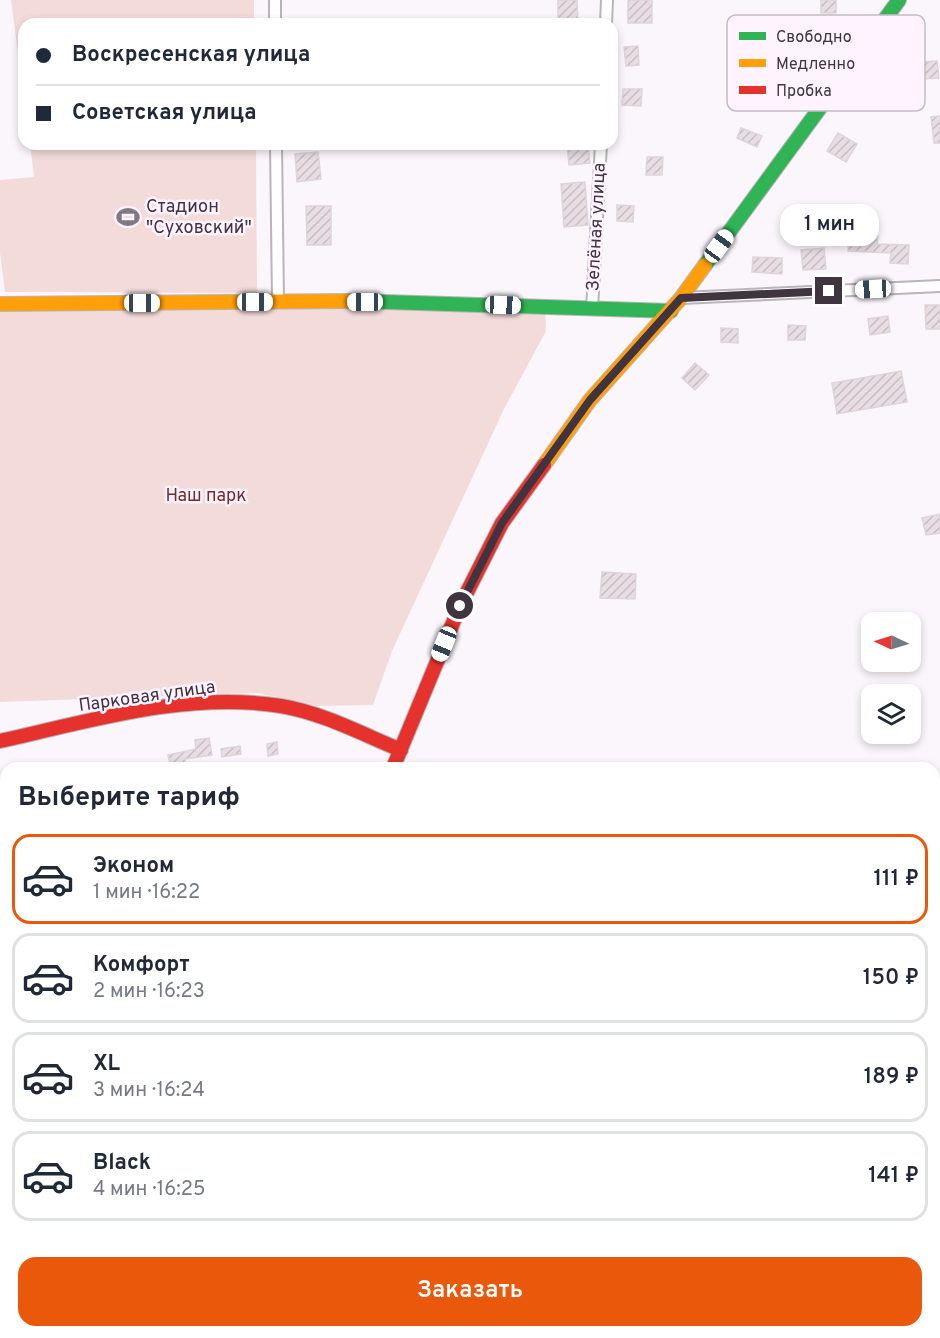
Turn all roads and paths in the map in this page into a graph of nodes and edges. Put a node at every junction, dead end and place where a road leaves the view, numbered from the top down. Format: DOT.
graph roads {
  1 [pos="275,0"];
  2 [pos="606,0"];
  3 [pos="899,0"];
  4 [pos="888,15"];
  5 [pos="275,18"];
  6 [pos="606,18"];
  7 [pos="818,111"];
  8 [pos="276,150"];
  9 [pos="601,150"];
  10 [pos="940,286"];
  11 [pos="681,298"];
  12 [pos="278,302"];
  13 [pos="0,304"];
  14 [pos="592,309"];
  15 [pos="671,311"];
  16 [pos="0,741"];
  17 [pos="401,750"];
  18 [pos="396,762"];
  1 -- 5 [label="street"];
  2 -- 6 [label="street"];
  3 -- 4 [label="street"];
  7 -- 11 [label="street"];
  8 -- 12 [label="street"];
  9 -- 14 [label="street, Зелёная улица"];
  10 -- 11 [label="street"];
  11 -- 15 [label="street"];
  12 -- 13 [label="street"];
  12 -- 14 [label="street"];
  14 -- 15 [label="street"];
  15 -- 17 [label="street"];
  16 -- 17 [label="street, Парковая улица"];
  17 -- 18 [label="street"];
}
